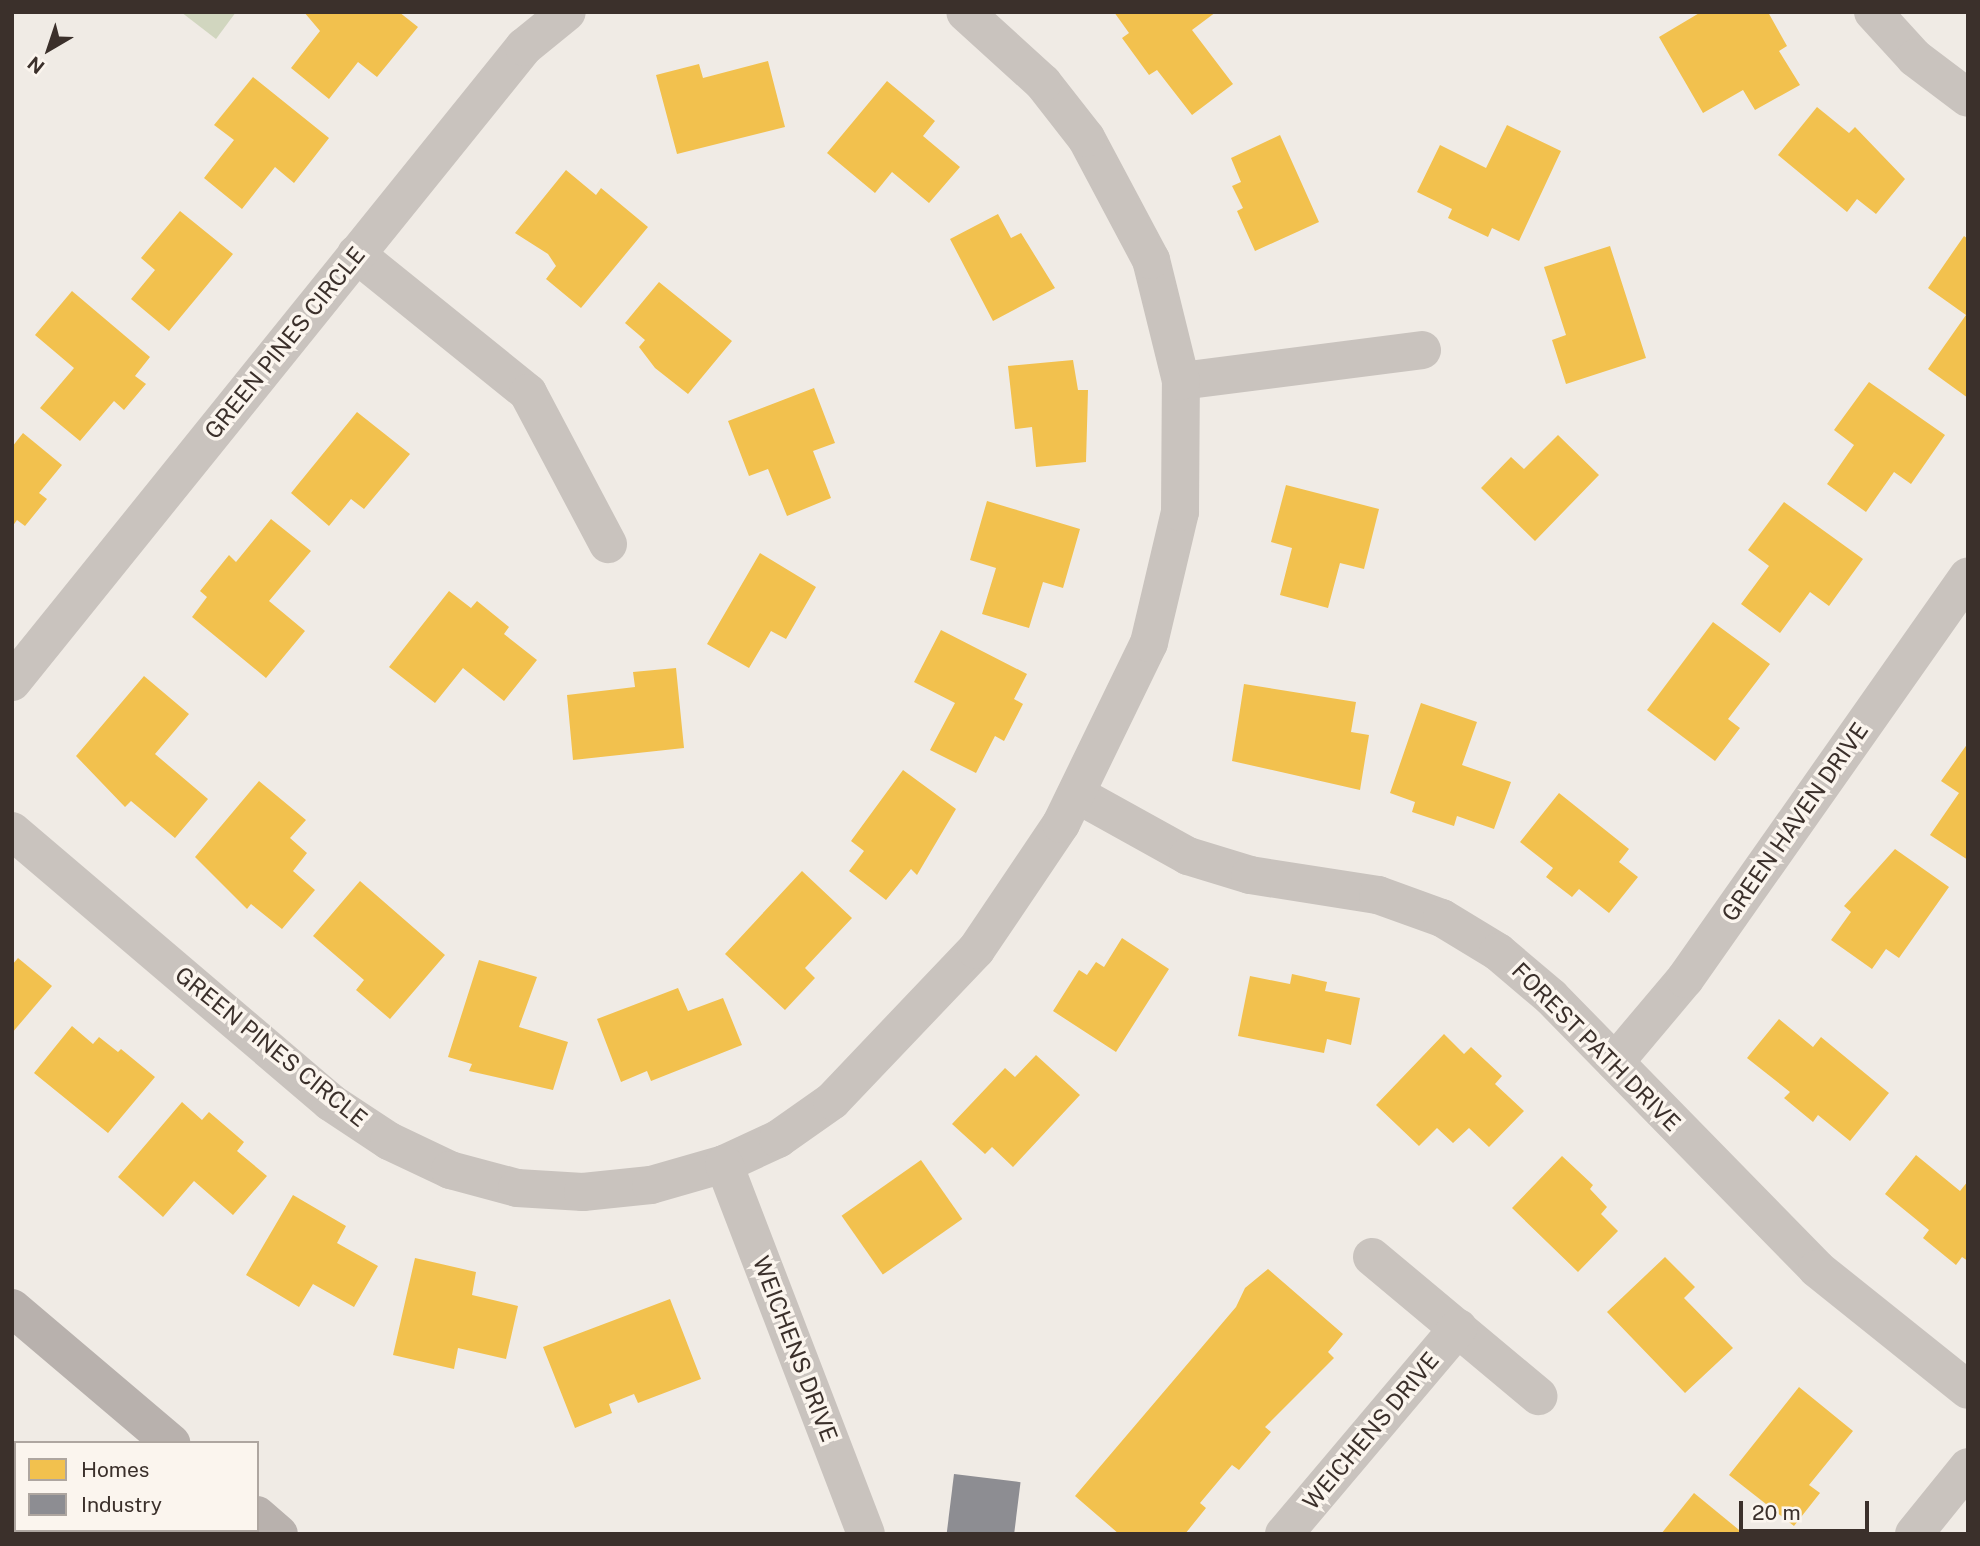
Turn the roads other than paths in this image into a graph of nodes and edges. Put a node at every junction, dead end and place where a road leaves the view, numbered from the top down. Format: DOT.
graph roads {
  1 [pos="567,12"];
  2 [pos="1873,12"];
  3 [pos="973,14"];
  4 [pos="1968,99"];
  5 [pos="356,254"];
  6 [pos="1422,349"];
  7 [pos="1181,381"];
  8 [pos="608,544"];
  9 [pos="1968,576"];
  10 [pos="12,682"];
  11 [pos="1078,795"];
  12 [pos="12,831"];
  13 [pos="1615,1062"];
  14 [pos="724,1164"];
  15 [pos="1372,1256"];
  16 [pos="12,1308"];
  17 [pos="1458,1328"];
  18 [pos="1968,1390"];
  19 [pos="1538,1396"];
  20 [pos="169,1441"];
  21 [pos="1968,1467"];
  22 [pos="259,1517"];
  23 [pos="279,1534"];
  24 [pos="866,1534"];
  25 [pos="1284,1534"];
  26 [pos="1914,1534"];
  1 -- 5 [label="street, GREEN PINES CIRCLE"];
  2 -- 4 [label="street"];
  3 -- 7 [label="street, GREEN PINES CIRCLE"];
  5 -- 8 [label="street"];
  5 -- 10 [label="street, GREEN PINES CIRCLE"];
  6 -- 7 [label="street"];
  7 -- 11 [label="street, GREEN PINES CIRCLE"];
  9 -- 13 [label="street, GREEN HAVEN DRIVE"];
  11 -- 13 [label="street, FOREST PATH DRIVE"];
  11 -- 14 [label="street, GREEN PINES CIRCLE"];
  12 -- 14 [label="street, GREEN PINES CIRCLE"];
  13 -- 18 [label="street, FOREST PATH DRIVE"];
  14 -- 24 [label="street, WEICHENS DRIVE"];
  15 -- 17 [label="street"];
  16 -- 20 [label="main road"];
  17 -- 19 [label="street"];
  17 -- 25 [label="street, WEICHENS DRIVE"];
  21 -- 26 [label="street"];
  22 -- 23 [label="main road"];
}
